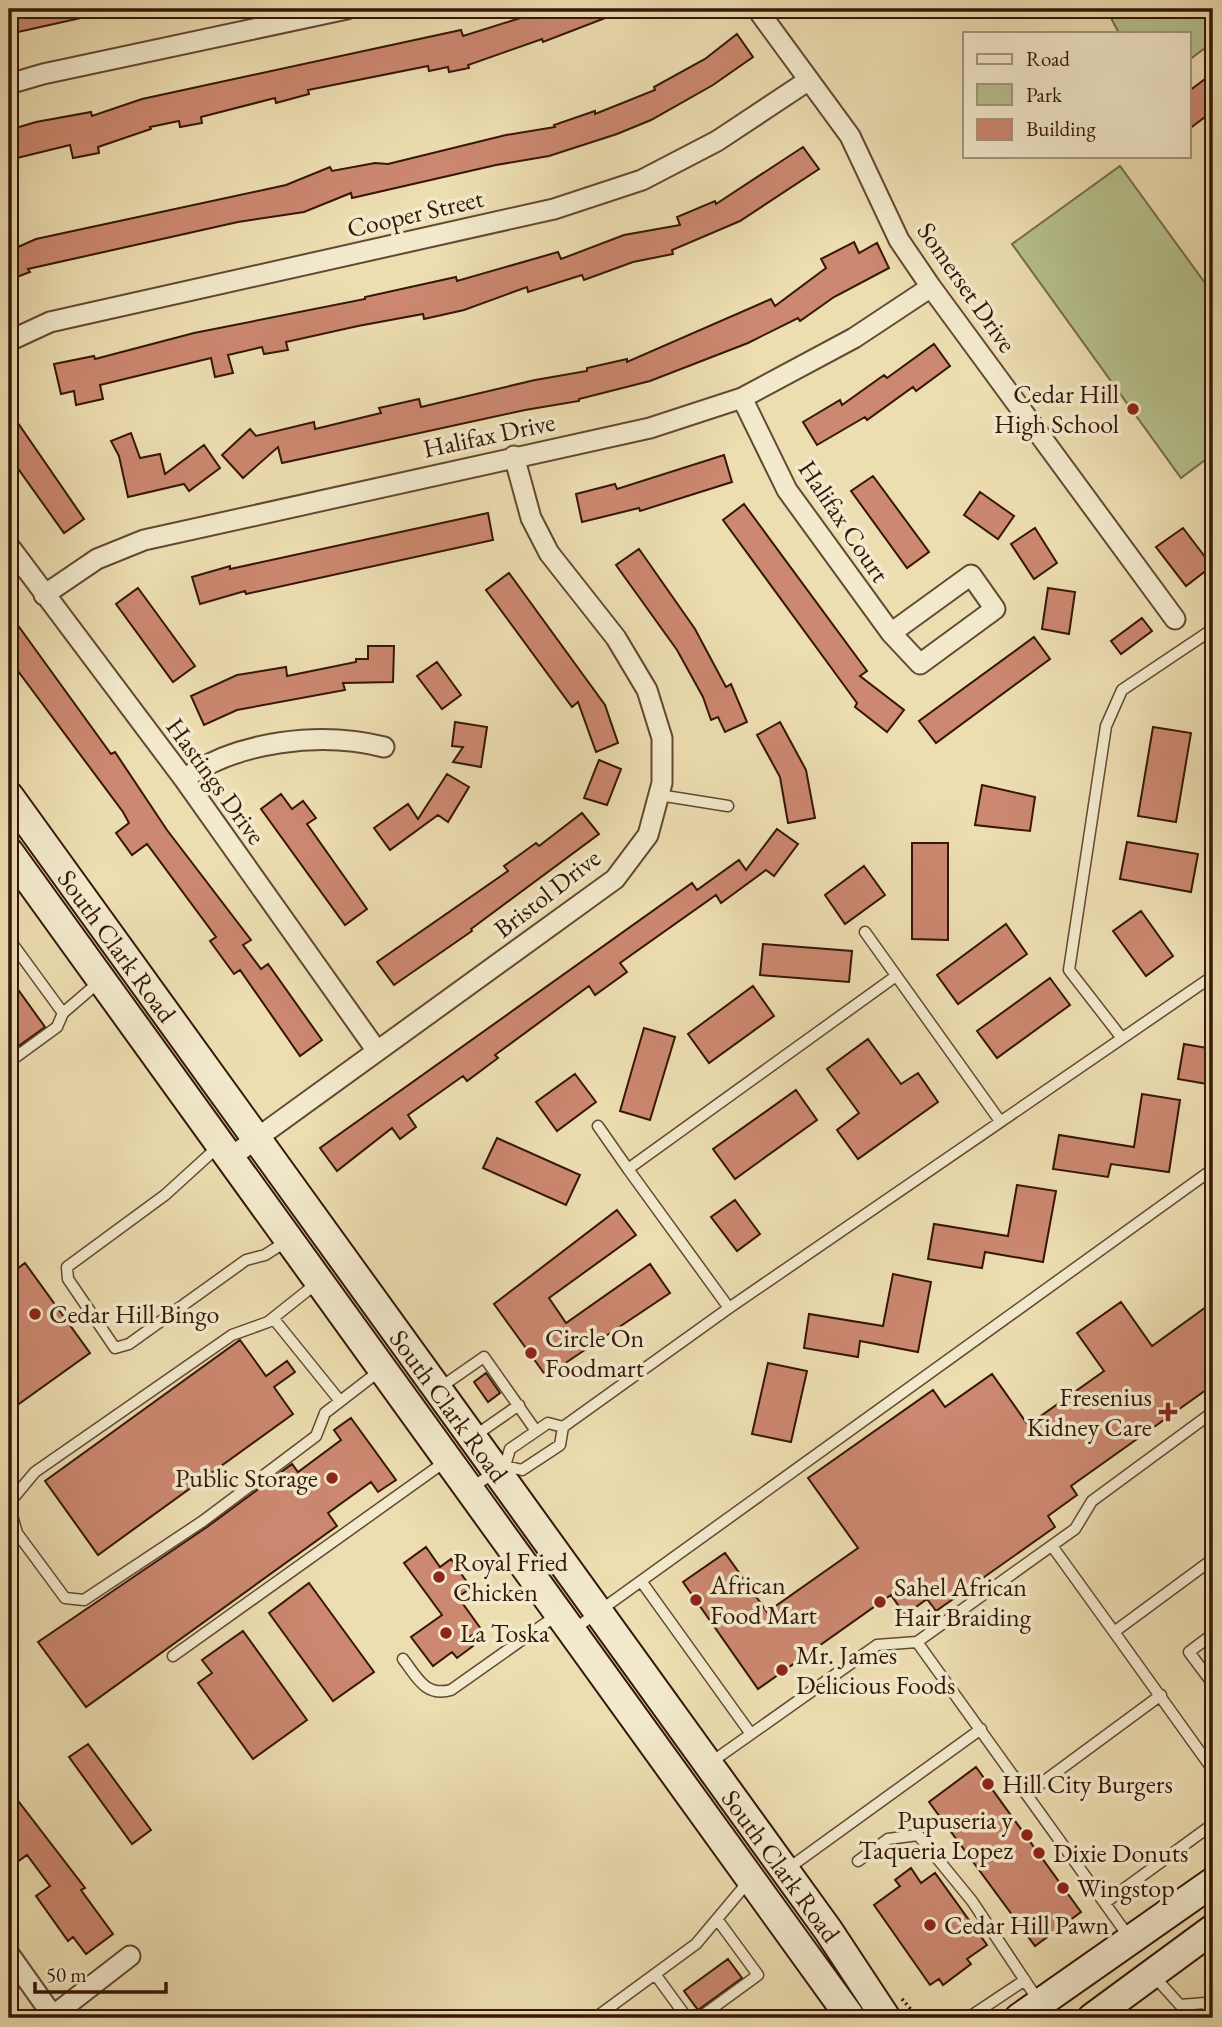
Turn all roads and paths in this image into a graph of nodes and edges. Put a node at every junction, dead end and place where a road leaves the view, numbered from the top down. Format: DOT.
graph roads {
  1 [pos="347,9"];
  2 [pos="757,9"];
  3 [pos="809,80"];
  4 [pos="9,84"];
  5 [pos="931,287"];
  6 [pos="9,341"];
  7 [pos="742,398"];
  8 [pos="514,456"];
  9 [pos="9,546"];
  10 [pos="44,595"];
  11 [pos="1175,619"];
  12 [pos="1213,629"];
  13 [pos="891,633"];
  14 [pos="384,747"];
  15 [pos="184,779"];
  16 [pos="659,795"];
  17 [pos="11,803"];
  18 [pos="728,806"];
  19 [pos="9,852"];
  20 [pos="864,932"];
  21 [pos="9,939"];
  22 [pos="896,976"];
  23 [pos="1213,976"];
  24 [pos="102,979"];
  25 [pos="63,1013"];
  26 [pos="1121,1037"];
  27 [pos="377,1051"];
  28 [pos="9,1062"];
  29 [pos="1000,1121"];
  30 [pos="598,1126"];
  31 [pos="256,1139"];
  32 [pos="226,1150"];
  33 [pos="628,1169"];
  34 [pos="1213,1169"];
  35 [pos="290,1239"];
  36 [pos="321,1281"];
  37 [pos="729,1308"];
  38 [pos="273,1318"];
  39 [pos="383,1368"];
  40 [pos="437,1389"];
  41 [pos="340,1401"];
  42 [pos="519,1405"];
  43 [pos="1213,1412"];
  44 [pos="563,1427"];
  45 [pos="536,1432"];
  46 [pos="472,1437"];
  47 [pos="449,1459"];
  48 [pos="501,1469"];
  49 [pos="470,1488"];
  50 [pos="9,1504"];
  51 [pos="1052,1546"];
  52 [pos="1213,1559"];
  53 [pos="641,1581"];
  54 [pos="598,1612"];
  55 [pos="566,1621"];
  56 [pos="1114,1632"];
  57 [pos="1213,1634"];
  58 [pos="917,1642"];
  59 [pos="173,1656"];
  60 [pos="403,1659"];
  61 [pos="1213,1684"];
  62 [pos="1161,1695"];
  63 [pos="981,1730"];
  64 [pos="751,1734"];
  65 [pos="708,1765"];
  66 [pos="1213,1770"];
  67 [pos="682,1782"];
  68 [pos="1028,1793"];
  69 [pos="1213,1824"];
  70 [pos="859,1861"];
  71 [pos="784,1871"];
  72 [pos="1213,1882"];
  73 [pos="755,1884"];
  74 [pos="1105,1902"];
  75 [pos="717,1919"];
  76 [pos="1213,1929"];
  77 [pos="1131,1940"];
  78 [pos="9,1954"];
  79 [pos="130,1956"];
  80 [pos="655,1974"];
  81 [pos="1153,1974"];
  82 [pos="1028,2001"];
  83 [pos="1213,2015"];
  84 [pos="51,2017"];
  85 [pos="595,2018"];
  86 [pos="687,2018"];
  87 [pos="699,2018"];
  88 [pos="851,2018"];
  89 [pos="886,2018"];
  90 [pos="968,2018"];
  91 [pos="1092,2018"];
  1 -- 4 [label="street"];
  2 -- 3 [label="street, Somerset Drive"];
  3 -- 5 [label="street, Somerset Drive"];
  3 -- 6 [label="street, Cooper Street"];
  5 -- 7 [label="street, Halifax Drive"];
  5 -- 11 [label="street, Somerset Drive"];
  7 -- 8 [label="street, Halifax Drive"];
  7 -- 13 [label="street, Halifax Court"];
  8 -- 10 [label="street, Halifax Drive"];
  8 -- 16 [label="street, Bristol Drive"];
  9 -- 10 [label="street, Hastings Drive"];
  10 -- 15 [label="street, Hastings Drive"];
  12 -- 26 [label="lane"];
  13 -- 13 [label="street, Halifax Court"];
  14 -- 15 [label="street"];
  15 -- 27 [label="street, Hastings Drive"];
  16 -- 18 [label="lane"];
  16 -- 27 [label="street, Bristol Drive"];
  17 -- 31 [label="main road, South Clark Road"];
  19 -- 24 [label="main road, South Clark Road"];
  20 -- 22 [label="lane"];
  21 -- 25 [label="lane"];
  22 -- 29 [label="lane"];
  22 -- 33 [label="lane"];
  23 -- 26 [label="lane"];
  24 -- 25 [label="lane"];
  24 -- 32 [label="main road, South Clark Road"];
  25 -- 28 [label="lane"];
  26 -- 29 [label="lane"];
  27 -- 31 [label="street, Bristol Drive"];
  29 -- 37 [label="lane"];
  30 -- 33 [label="lane"];
  31 -- 32 [label="street, Bristol Drive"];
  31 -- 40 [label="main road, South Clark Road"];
  32 -- 35 [label="main road, South Clark Road"];
  32 -- 35 [label="lane"];
  33 -- 37 [label="lane"];
  34 -- 53 [label="lane"];
  35 -- 36 [label="main road, South Clark Road"];
  36 -- 38 [label="lane"];
  36 -- 39 [label="main road, South Clark Road"];
  37 -- 44 [label="lane"];
  38 -- 41 [label="lane"];
  38 -- 50 [label="lane"];
  39 -- 41 [label="lane"];
  39 -- 47 [label="main road, South Clark Road"];
  40 -- 42 [label="lane"];
  40 -- 46 [label="main road, South Clark Road"];
  41 -- 50 [label="lane"];
  42 -- 45 [label="lane"];
  42 -- 46 [label="lane"];
  43 -- 51 [label="lane"];
  44 -- 45 [label="lane"];
  44 -- 48 [label="lane"];
  45 -- 48 [label="lane"];
  46 -- 48 [label="main road, South Clark Road"];
  47 -- 49 [label="main road, South Clark Road"];
  47 -- 59 [label="lane"];
  48 -- 49 [label="lane"];
  48 -- 54 [label="main road, South Clark Road"];
  49 -- 55 [label="main road, South Clark Road"];
  51 -- 56 [label="lane"];
  51 -- 58 [label="lane"];
  52 -- 56 [label="lane"];
  53 -- 54 [label="lane"];
  53 -- 64 [label="lane"];
  54 -- 55 [label="lane"];
  54 -- 65 [label="main road, South Clark Road"];
  55 -- 60 [label="lane"];
  55 -- 67 [label="main road, South Clark Road"];
  56 -- 62 [label="lane"];
  57 -- 61 [label="lane"];
  58 -- 63 [label="lane"];
  58 -- 64 [label="lane"];
  62 -- 66 [label="lane"];
  62 -- 68 [label="lane"];
  63 -- 68 [label="lane"];
  63 -- 71 [label="lane"];
  64 -- 65 [label="lane"];
  65 -- 67 [label="main road"];
  65 -- 71 [label="main road, South Clark Road"];
  67 -- 73 [label="main road, South Clark Road"];
  68 -- 74 [label="lane"];
  69 -- 74 [label="lane"];
  70 -- 82 [label="lane"];
  71 -- 73 [label="main road"];
  71 -- 89 [label="main road, South Clark Road"];
  72 -- 77 [label="main road"];
  73 -- 75 [label="lane"];
  73 -- 88 [label="main road, South Clark Road"];
  74 -- 77 [label="lane"];
  75 -- 80 [label="lane"];
  75 -- 87 [label="lane"];
  76 -- 81 [label="main road"];
  77 -- 81 [label="main road"];
  77 -- 82 [label="main road"];
  78 -- 84 [label="street"];
  79 -- 84 [label="street"];
  80 -- 85 [label="lane"];
  80 -- 86 [label="lane"];
  81 -- 83 [label="lane"];
  81 -- 91 [label="main road"];
  82 -- 90 [label="lane"];
}
